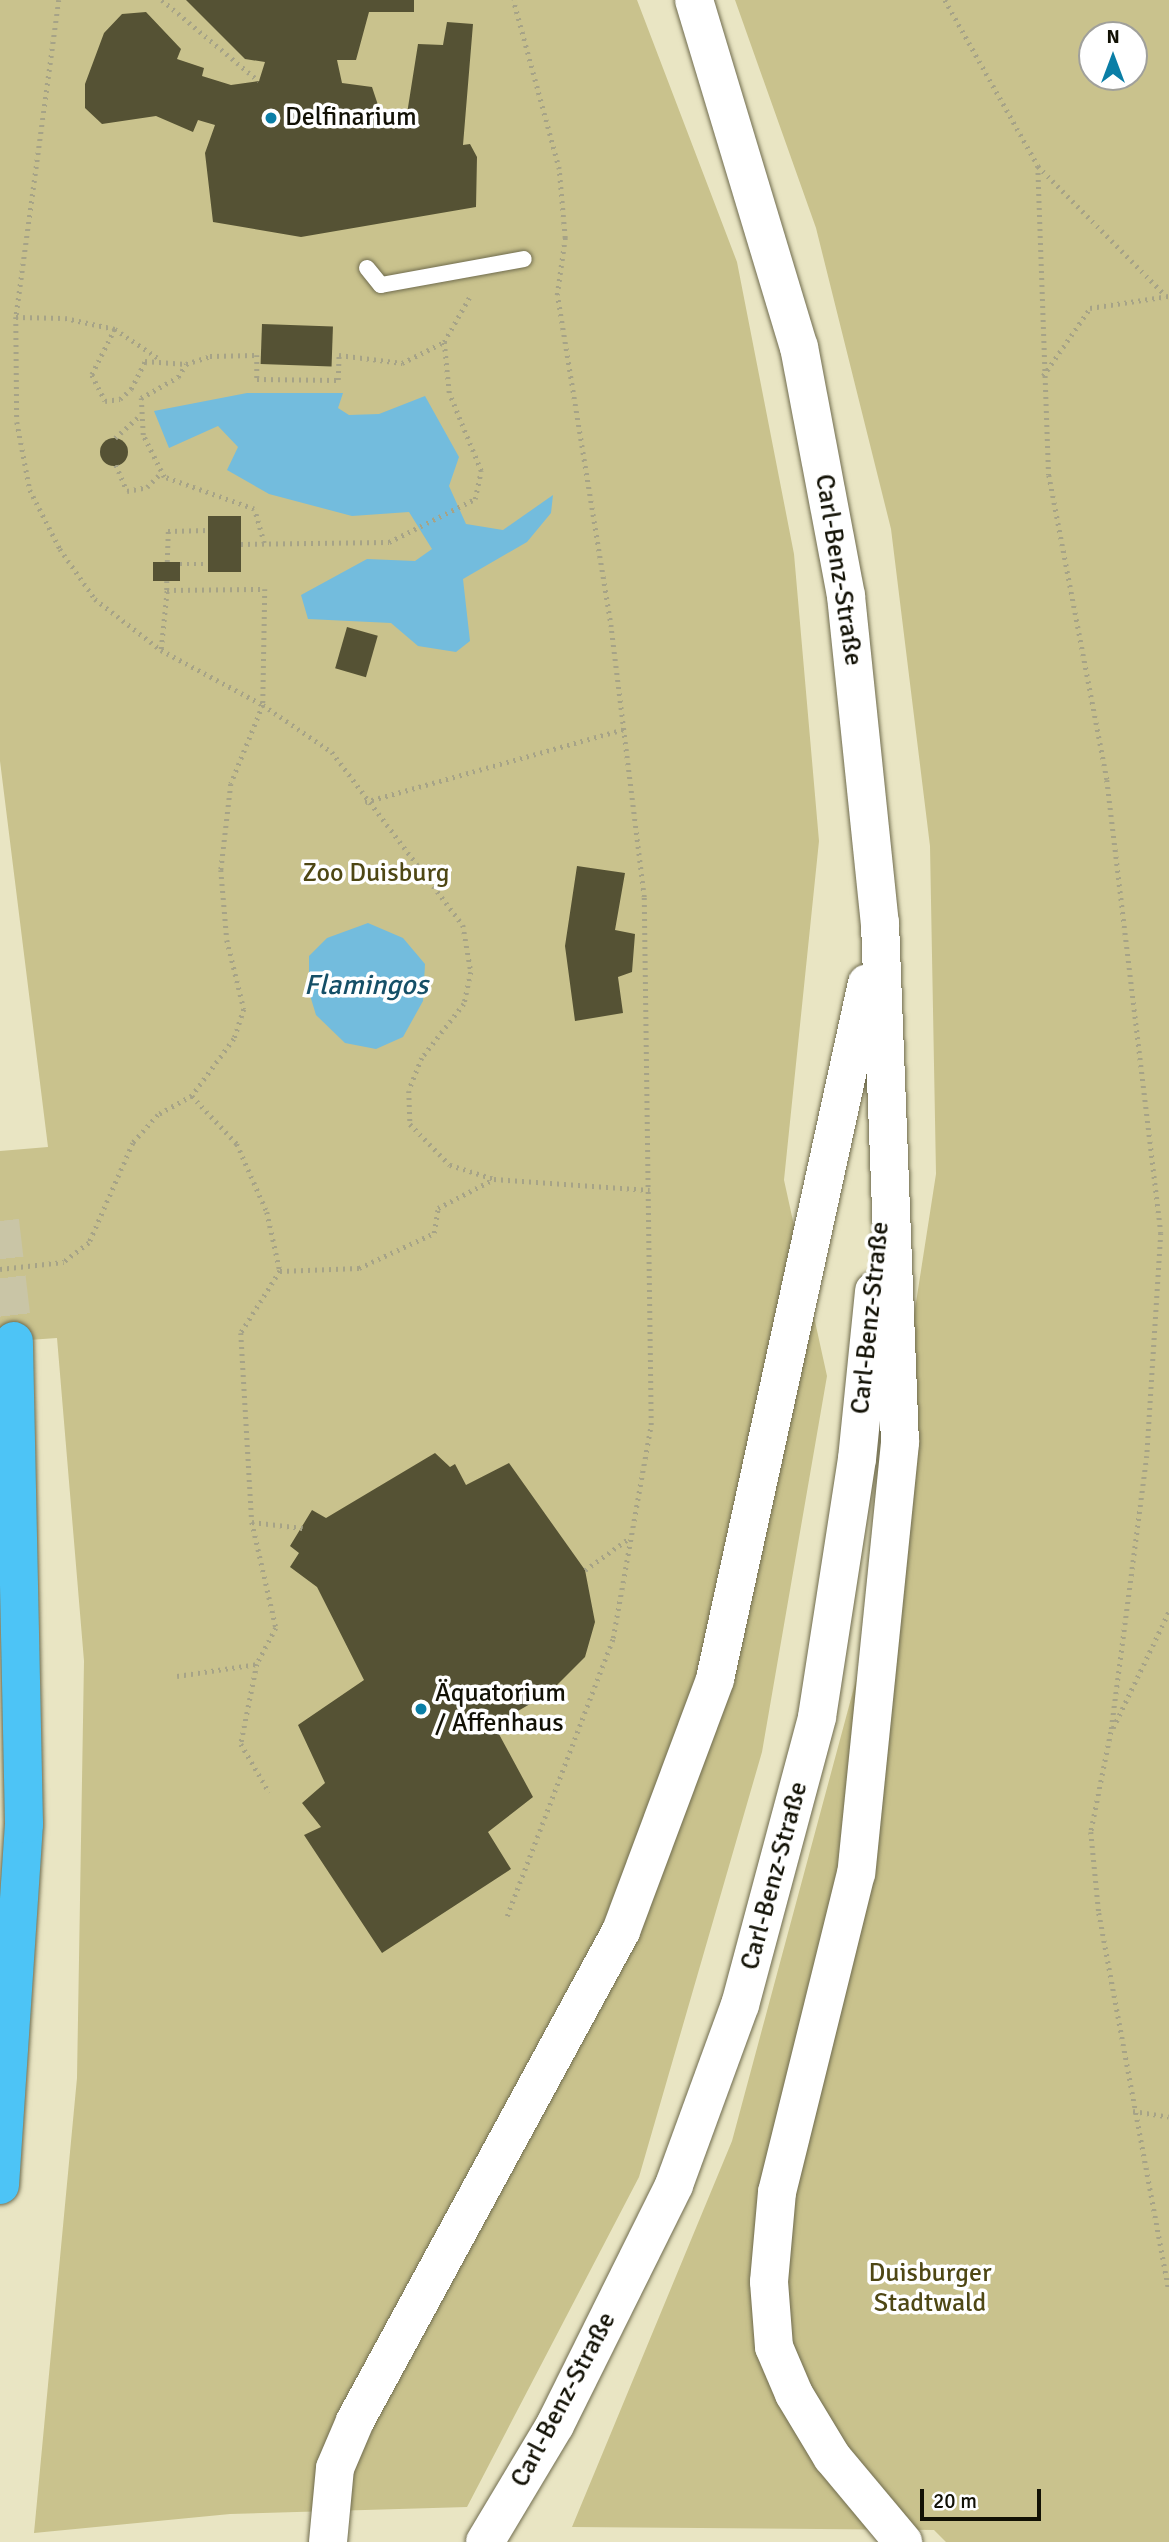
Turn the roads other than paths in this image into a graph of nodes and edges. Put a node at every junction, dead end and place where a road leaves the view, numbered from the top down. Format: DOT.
graph roads {
  1 [pos="694,0"];
  2 [pos="524,259"];
  3 [pos="367,268"];
  4 [pos="880,923"];
  5 [pos="887,1156"];
  6 [pos="14,1341"];
  7 [pos="0,2185"];
  8 [pos="328,2542"];
  9 [pos="485,2542"];
  10 [pos="903,2542"];
  1 -- 4 [label="main road, Carl-Benz-Straße"];
  2 -- 3 [label="lane"];
  4 -- 5 [label="main road, Carl-Benz-Straße"];
  4 -- 8 [label="main road"];
  5 -- 9 [label="main road, Carl-Benz-Straße"];
  5 -- 10 [label="main road, Carl-Benz-Straße"];
  6 -- 7 [label="highway"];
}
